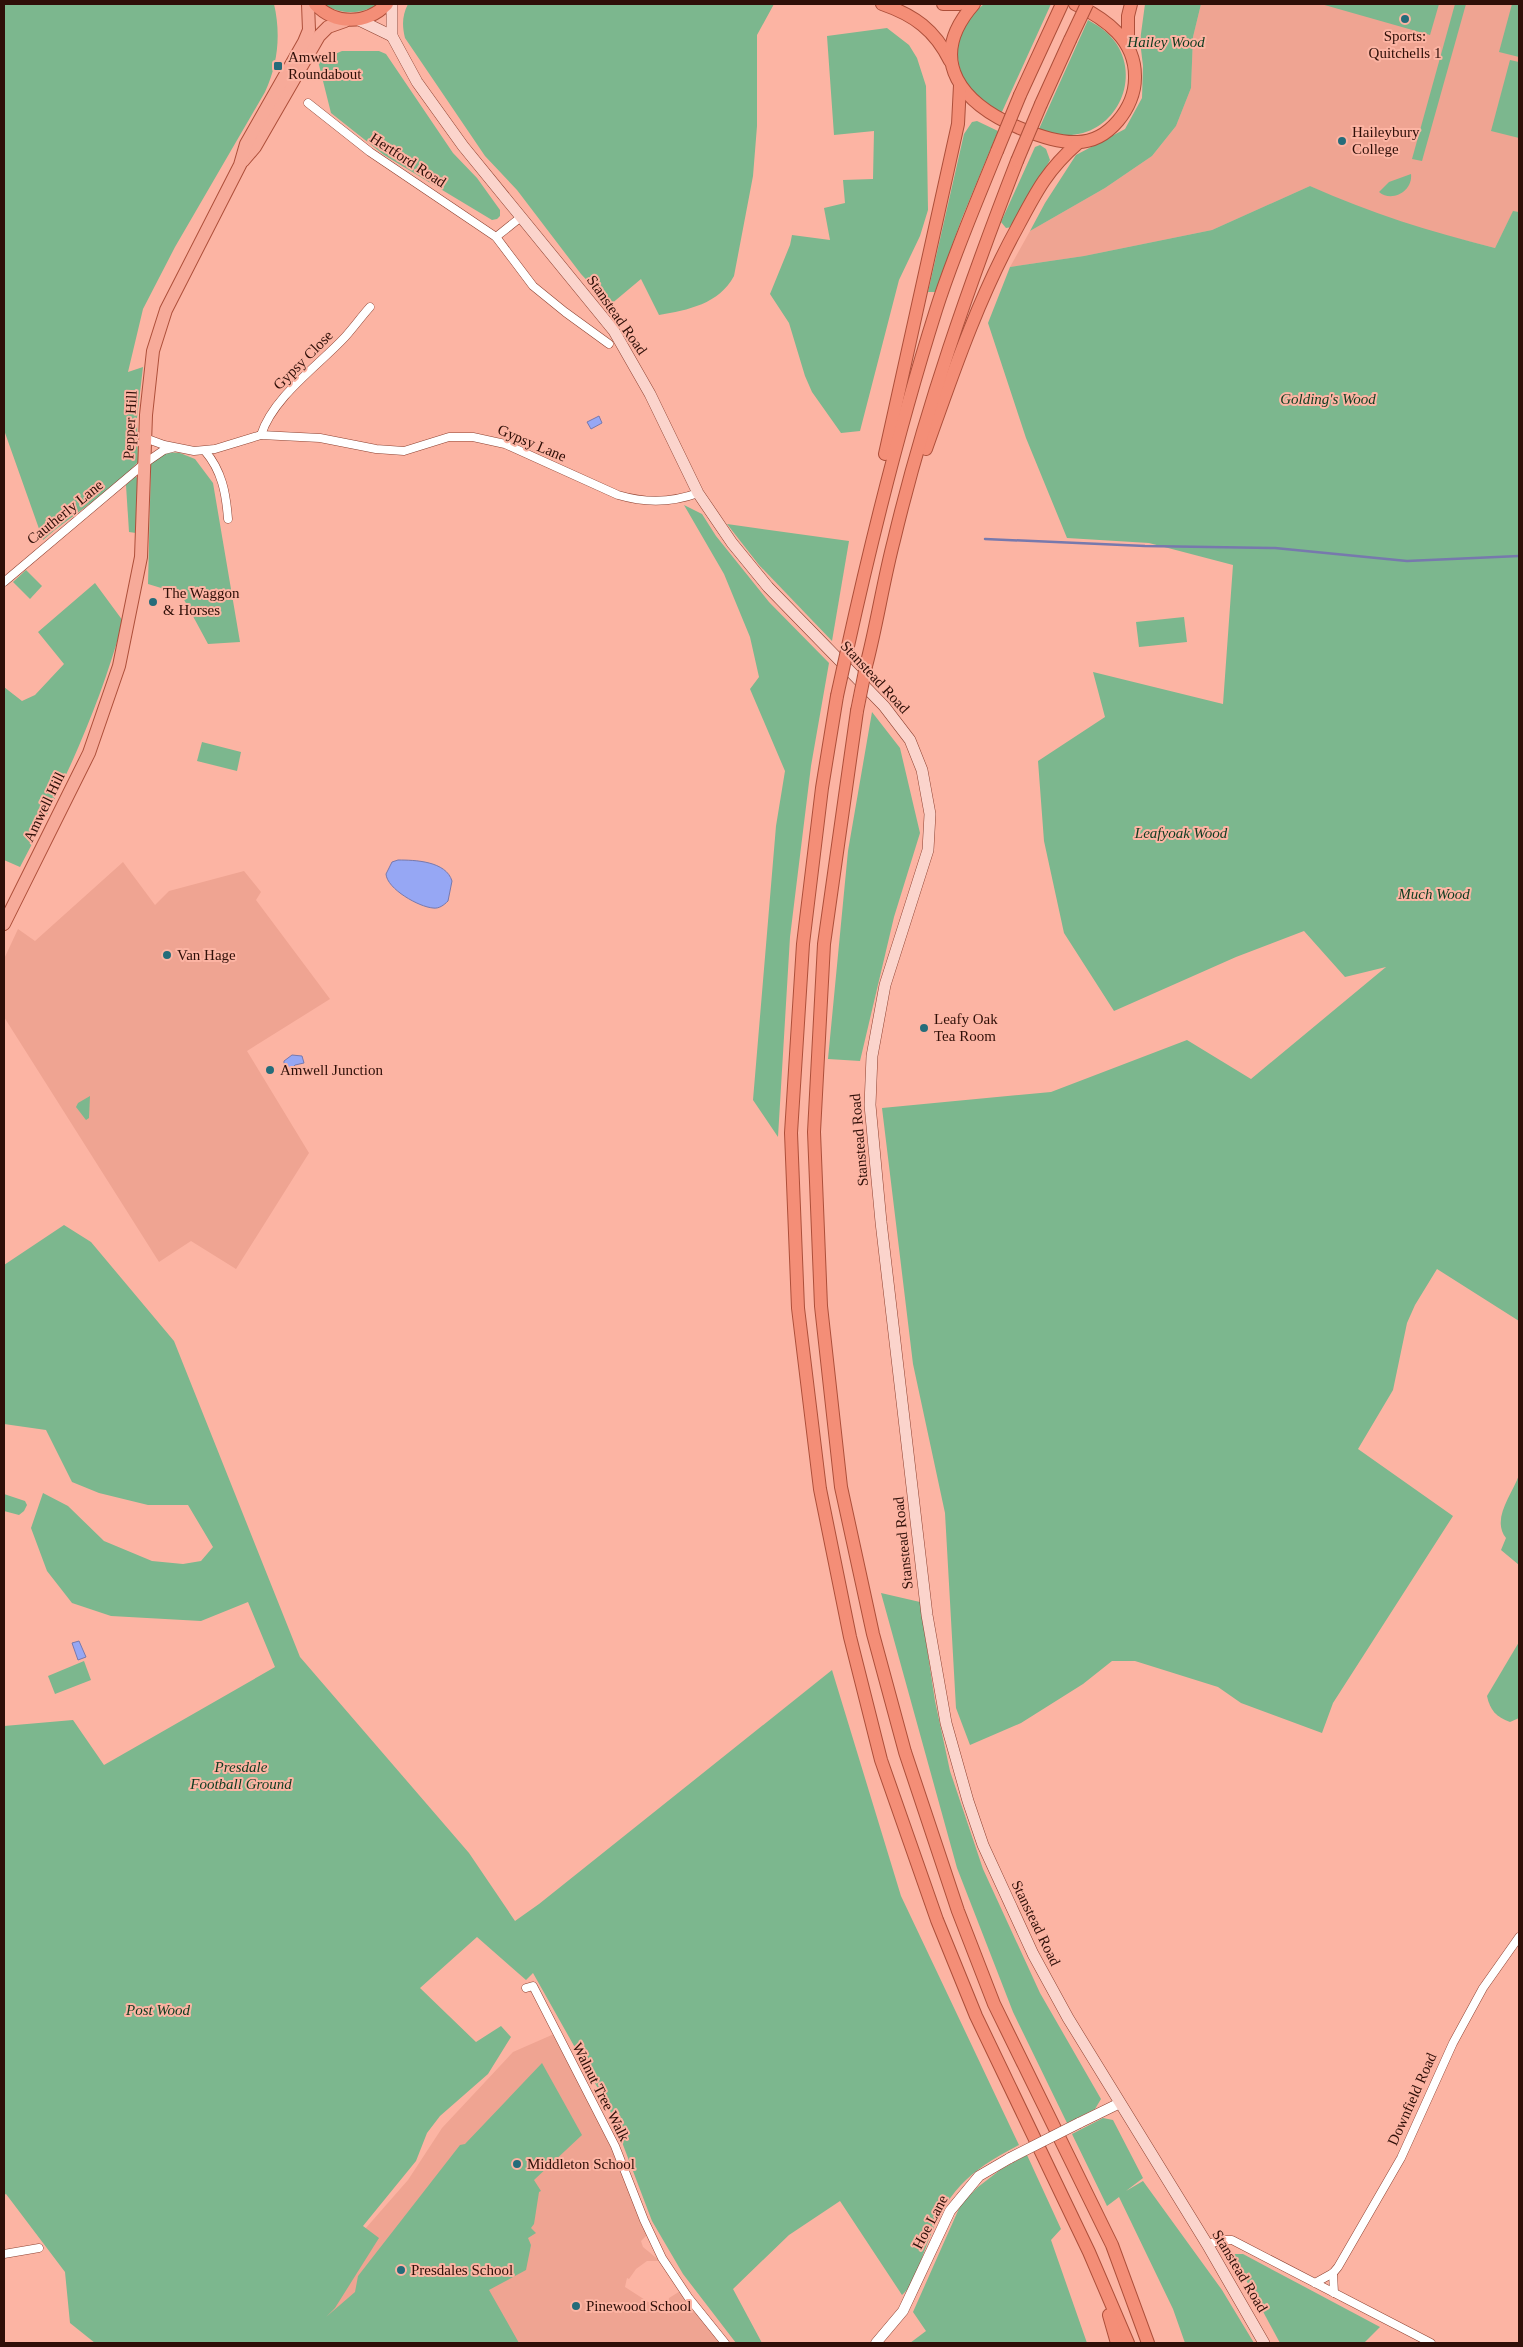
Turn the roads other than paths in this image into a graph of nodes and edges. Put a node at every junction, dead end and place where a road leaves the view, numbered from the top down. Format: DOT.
graph roads {
  1 [pos="308,4"];
  2 [pos="315,4"];
  3 [pos="387,4"];
  4 [pos="392,4"];
  5 [pos="882,4"];
  6 [pos="943,4"];
  7 [pos="960,4"];
  8 [pos="974,4"];
  9 [pos="1062,4"];
  10 [pos="1075,4"];
  11 [pos="1087,4"];
  12 [pos="1131,4"];
  13 [pos="359,20"];
  14 [pos="345,21"];
  15 [pos="392,36"];
  16 [pos="1128,46"];
  17 [pos="954,70"];
  18 [pos="960,85"];
  19 [pos="308,103"];
  20 [pos="1078,142"];
  21 [pos="240,165"];
  22 [pos="521,217"];
  23 [pos="496,237"];
  24 [pos="370,307"];
  25 [pos="609,344"];
  26 [pos="261,435"];
  27 [pos="145,438"];
  28 [pos="174,448"];
  29 [pos="205,451"];
  30 [pos="144,463"];
  31 [pos="698,494"];
  32 [pos="228,519"];
  33 [pos="872,533"];
  34 [pos="893,541"];
  35 [pos="4,582"];
  36 [pos="107,703"];
  37 [pos="4,924"];
  38 [pos="1519,1937"];
  39 [pos="526,1988"];
  40 [pos="1120,2103"];
  41 [pos="1207,2244"];
  42 [pos="1112,2245"];
  43 [pos="39,2248"];
  44 [pos="1090,2252"];
  45 [pos="4,2254"];
  46 [pos="1333,2273"];
  47 [pos="1315,2283"];
  48 [pos="1334,2293"];
  49 [pos="725,2343"];
  50 [pos="876,2343"];
  51 [pos="1117,2343"];
  52 [pos="1128,2343"];
  53 [pos="1148,2343"];
  54 [pos="1157,2343"];
  55 [pos="1264,2343"];
  56 [pos="1431,2343"];
  1 -- 21 [label="main road, Pepper Hill"];
  2 -- 14 [label="highway"];
  3 -- 13 [label="highway"];
  4 -- 15 [label="main road, Stanstead Road"];
  5 -- 17 [label="highway"];
  6 -- 7 [label="highway"];
  8 -- 17 [label="highway"];
  9 -- 33 [label="highway, bridge"];
  10 -- 16 [label="highway"];
  11 -- 34 [label="highway, bridge"];
  12 -- 16 [label="highway"];
  13 -- 14 [label="highway"];
  13 -- 15 [label="main road"];
  14 -- 21 [label="main road, Pepper Hill"];
  15 -- 22 [label="main road, Stanstead Road"];
  16 -- 20 [label="highway"];
  17 -- 18 [label="highway"];
  18 -- 20 [label="highway"];
  18 -- 33 [label="highway"];
  19 -- 23 [label="street, Hertford Road"];
  20 -- 34 [label="highway"];
  21 -- 27 [label="main road, Pepper Hill"];
  22 -- 23 [label="street"];
  22 -- 31 [label="main road, Stanstead Road"];
  23 -- 25 [label="street, Hertford Road"];
  24 -- 26 [label="street, Gypsy Close"];
  26 -- 29 [label="street, Gypsy Lane"];
  26 -- 31 [label="street, Gypsy Lane"];
  27 -- 28 [label="street, Gypsy Lane"];
  27 -- 30 [label="main road, Pepper Hill"];
  28 -- 29 [label="street, Gypsy Lane"];
  28 -- 30 [label="street, Gypsy Lane"];
  29 -- 32 [label="street"];
  30 -- 35 [label="street, Cautherly Lane"];
  30 -- 36 [label="main road, Pepper Hill"];
  31 -- 40 [label="main road, Stanstead Road"];
  33 -- 44 [label="highway, bridge"];
  34 -- 42 [label="highway, bridge"];
  36 -- 37 [label="main road, Amwell Hill"];
  38 -- 46 [label="street, Downfield Road"];
  39 -- 49 [label="street, Walnut Tree Walk"];
  40 -- 41 [label="main road, Stanstead Road"];
  40 -- 50 [label="street, Hoe Lane, bridge"];
  41 -- 47 [label="street"];
  41 -- 55 [label="main road, Stanstead Road"];
  42 -- 53 [label="highway"];
  42 -- 54 [label="highway"];
  43 -- 45 [label="street"];
  44 -- 51 [label="highway"];
  44 -- 52 [label="highway"];
  46 -- 47 [label="street, Downfield Road"];
  46 -- 48 [label="street"];
  47 -- 48 [label="street"];
  48 -- 56 [label="street"];
}
